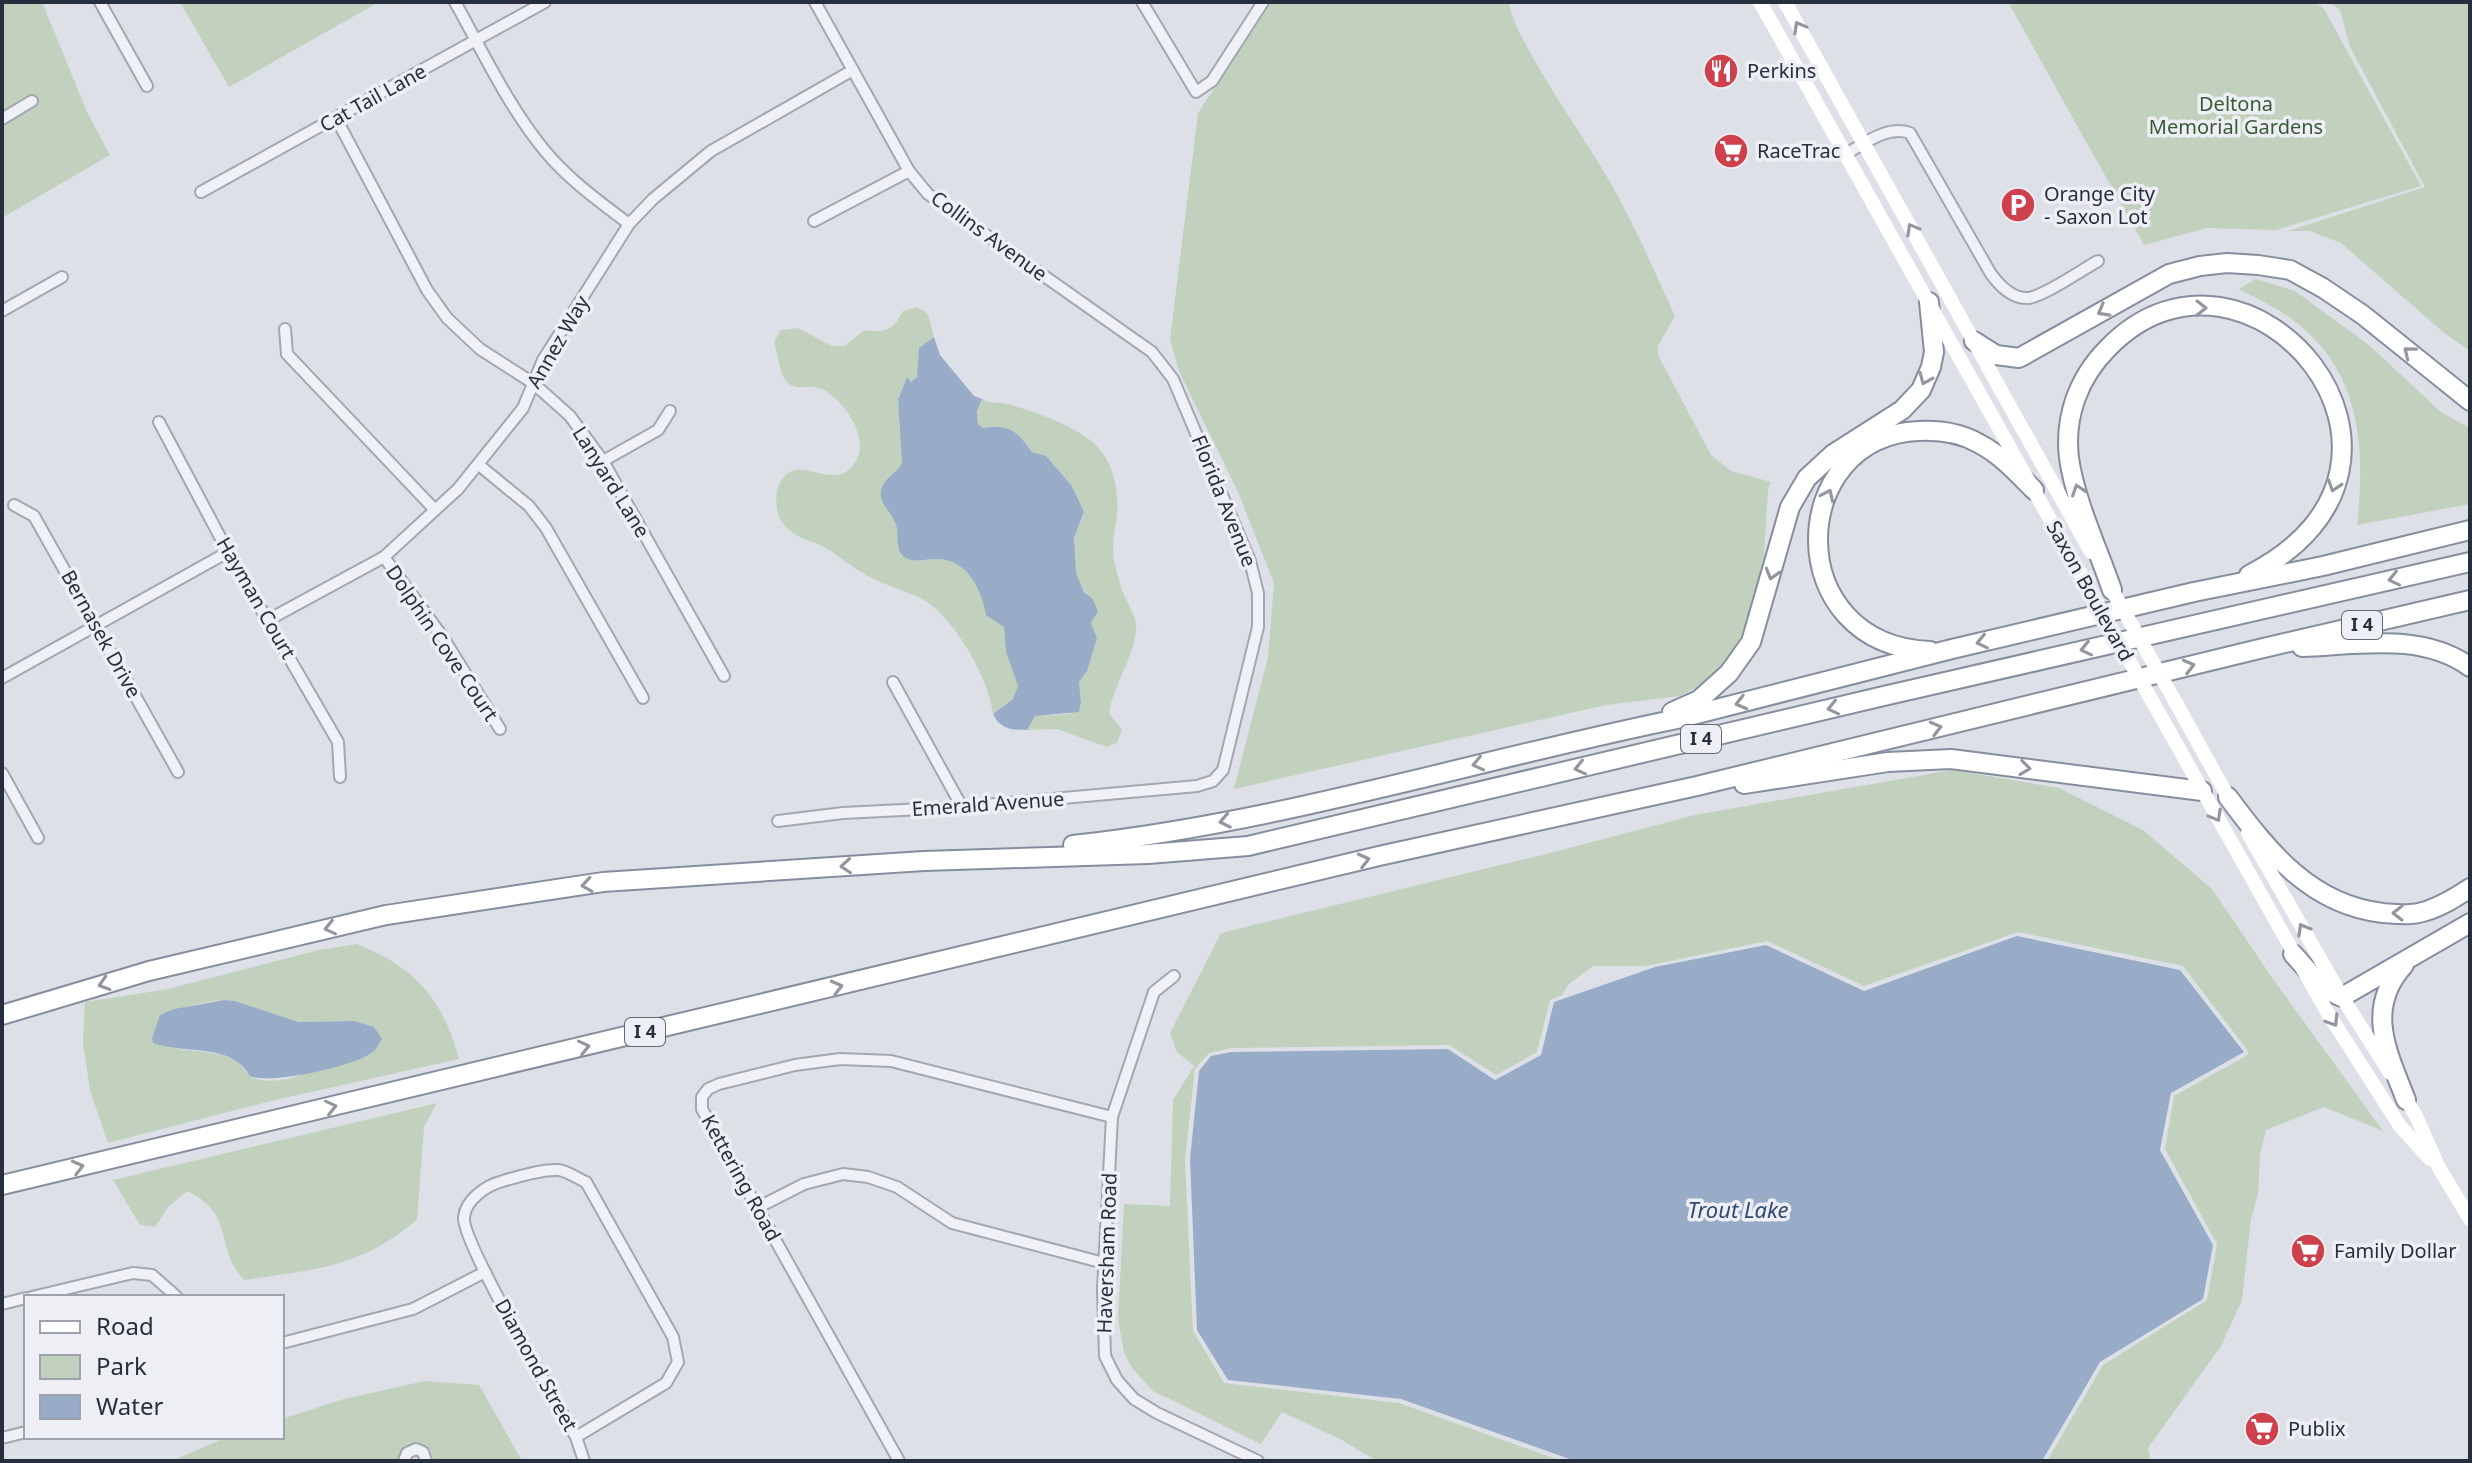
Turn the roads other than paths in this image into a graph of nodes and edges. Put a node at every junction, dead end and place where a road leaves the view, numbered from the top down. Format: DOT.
graph roads {
  1 [pos="100,2"];
  2 [pos="455,2"];
  3 [pos="545,2"];
  4 [pos="815,2"];
  5 [pos="1142,2"];
  6 [pos="1263,2"];
  7 [pos="1760,2"];
  8 [pos="1785,2"];
  9 [pos="477,41"];
  10 [pos="853,70"];
  11 [pos="147,86"];
  12 [pos="32,101"];
  13 [pos="336,118"];
  14 [pos="2,119"];
  15 [pos="1864,144"];
  16 [pos="1844,155"];
  17 [pos="909,171"];
  18 [pos="201,192"];
  19 [pos="814,221"];
  20 [pos="629,224"];
  21 [pos="2098,261"];
  22 [pos="62,277"];
  23 [pos="1929,302"];
  24 [pos="2,311"];
  25 [pos="285,329"];
  26 [pos="1974,341"];
  27 [pos="1152,352"];
  28 [pos="533,383"];
  29 [pos="2470,401"];
  30 [pos="670,411"];
  31 [pos="159,422"];
  32 [pos="603,461"];
  33 [pos="479,465"];
  34 [pos="2034,490"];
  35 [pos="14,505"];
  36 [pos="435,510"];
  37 [pos="2470,530"];
  38 [pos="228,552"];
  39 [pos="384,557"];
  40 [pos="2470,562"];
  41 [pos="2112,590"];
  42 [pos="2194,592"];
  43 [pos="2470,600"];
  44 [pos="268,620"];
  45 [pos="96,625"];
  46 [pos="1952,649"];
  47 [pos="2255,650"];
  48 [pos="2470,667"];
  49 [pos="724,676"];
  50 [pos="2,678"];
  51 [pos="893,682"];
  52 [pos="643,698"];
  53 [pos="500,729"];
  54 [pos="1609,733"];
  55 [pos="178,772"];
  56 [pos="2,773"];
  57 [pos="340,777"];
  58 [pos="1197,786"];
  59 [pos="1697,786"];
  60 [pos="2202,791"];
  61 [pos="2228,797"];
  62 [pos="962,807"];
  63 [pos="778,821"];
  64 [pos="38,838"];
  65 [pos="924,861"];
  66 [pos="2470,888"];
  67 [pos="2470,923"];
  68 [pos="2293,954"];
  69 [pos="2411,957"];
  70 [pos="1174,976"];
  71 [pos="2342,997"];
  72 [pos="2,1015"];
  73 [pos="2406,1100"];
  74 [pos="1112,1117"];
  75 [pos="2439,1168"];
  76 [pos="2,1185"];
  77 [pos="757,1208"];
  78 [pos="2470,1219"];
  79 [pos="1104,1263"];
  80 [pos="485,1272"];
  81 [pos="41,1295"];
  82 [pos="175,1295"];
  83 [pos="24,1299"];
  84 [pos="2,1304"];
  85 [pos="284,1342"];
  86 [pos="24,1432"];
  87 [pos="576,1437"];
  88 [pos="2,1438"];
  89 [pos="404,1461"];
  90 [pos="426,1461"];
  91 [pos="584,1461"];
  92 [pos="899,1461"];
  93 [pos="1258,1461"];
  1 -- 11 [label="street"];
  2 -- 9 [label="street"];
  3 -- 9 [label="street, Cat Tail Lane"];
  4 -- 10 [label="street, Collins Avenue"];
  5 -- 6 [label="street"];
  7 -- 16 [label="main road, Saxon Boulevard"];
  15 -- 8 [label="main road, Saxon Boulevard, one-way"];
  9 -- 13 [label="street, Cat Tail Lane"];
  9 -- 20 [label="street"];
  10 -- 17 [label="street, Collins Avenue"];
  10 -- 20 [label="street, Annez Way"];
  12 -- 14 [label="street"];
  13 -- 18 [label="street, Cat Tail Lane"];
  13 -- 28 [label="street, Lanyard Lane"];
  15 -- 16 [label="street"];
  15 -- 21 [label="street"];
  26 -- 15 [label="main road, Saxon Boulevard, one-way"];
  16 -- 23 [label="main road, Saxon Boulevard"];
  17 -- 19 [label="street"];
  17 -- 27 [label="street, Collins Avenue"];
  20 -- 28 [label="street, Annez Way"];
  22 -- 24 [label="street"];
  23 -- 34 [label="main road, Saxon Boulevard"];
  23 -- 54 [label="highway, one-way"];
  25 -- 36 [label="street"];
  29 -- 26 [label="highway, one-way"];
  26 -- 41 [label="main road, Saxon Boulevard"];
  27 -- 58 [label="street, Florida Avenue"];
  28 -- 32 [label="street, Lanyard Lane"];
  28 -- 33 [label="street, Annez Way"];
  30 -- 32 [label="street"];
  31 -- 38 [label="street, Hayman Court"];
  32 -- 49 [label="street, Lanyard Lane"];
  33 -- 36 [label="street, Annez Way"];
  33 -- 52 [label="street"];
  46 -- 34 [label="highway, one-way"];
  34 -- 60 [label="main road, Saxon Boulevard, bridge"];
  35 -- 45 [label="street, Bernasek Drive"];
  36 -- 39 [label="street, Annez Way"];
  37 -- 42 [label="highway"];
  38 -- 44 [label="street, Hayman Court"];
  38 -- 45 [label="street"];
  39 -- 44 [label="street, Annez Way"];
  39 -- 53 [label="street, Dolphin Cove Court"];
  40 -- 65 [label="highway, I 4, one-way"];
  41 -- 42 [label="highway, one-way"];
  41 -- 61 [label="main road, Saxon Boulevard, bridge"];
  42 -- 46 [label="highway, one-way"];
  43 -- 47 [label="highway, I 4"];
  44 -- 57 [label="street, Hayman Court"];
  45 -- 50 [label="street"];
  45 -- 55 [label="street, Bernasek Drive"];
  46 -- 54 [label="highway, one-way"];
  47 -- 48 [label="highway"];
  59 -- 47 [label="highway, I 4, one-way"];
  51 -- 62 [label="street"];
  54 -- 65 [label="highway, one-way"];
  56 -- 64 [label="street"];
  58 -- 62 [label="street, Emerald Avenue"];
  59 -- 60 [label="highway, one-way"];
  76 -- 59 [label="highway, I 4, one-way"];
  60 -- 68 [label="main road, Saxon Boulevard, one-way"];
  66 -- 61 [label="highway, one-way"];
  71 -- 61 [label="main road, Saxon Boulevard, one-way"];
  62 -- 63 [label="street, Emerald Avenue"];
  65 -- 72 [label="highway, I 4, one-way"];
  67 -- 69 [label="highway"];
  68 -- 71 [label="highway"];
  68 -- 75 [label="main road, Saxon Boulevard, one-way"];
  69 -- 71 [label="highway"];
  69 -- 73 [label="highway"];
  70 -- 74 [label="street, Haversham Road"];
  71 -- 73 [label="main road, Saxon Boulevard"];
  73 -- 75 [label="main road, Saxon Boulevard"];
  74 -- 77 [label="street, Kettering Road"];
  74 -- 79 [label="street, Haversham Road"];
  75 -- 78 [label="main road, Saxon Boulevard"];
  77 -- 79 [label="street"];
  77 -- 92 [label="street, Kettering Road"];
  79 -- 93 [label="street, Haversham Road"];
  80 -- 85 [label="street"];
  80 -- 87 [label="street, Diamond Street"];
  80 -- 87 [label="street, Diamond Street"];
  81 -- 82 [label="street"];
  83 -- 84 [label="street"];
  86 -- 88 [label="street"];
  87 -- 91 [label="street, Diamond Street"];
  89 -- 90 [label="street"];
}
